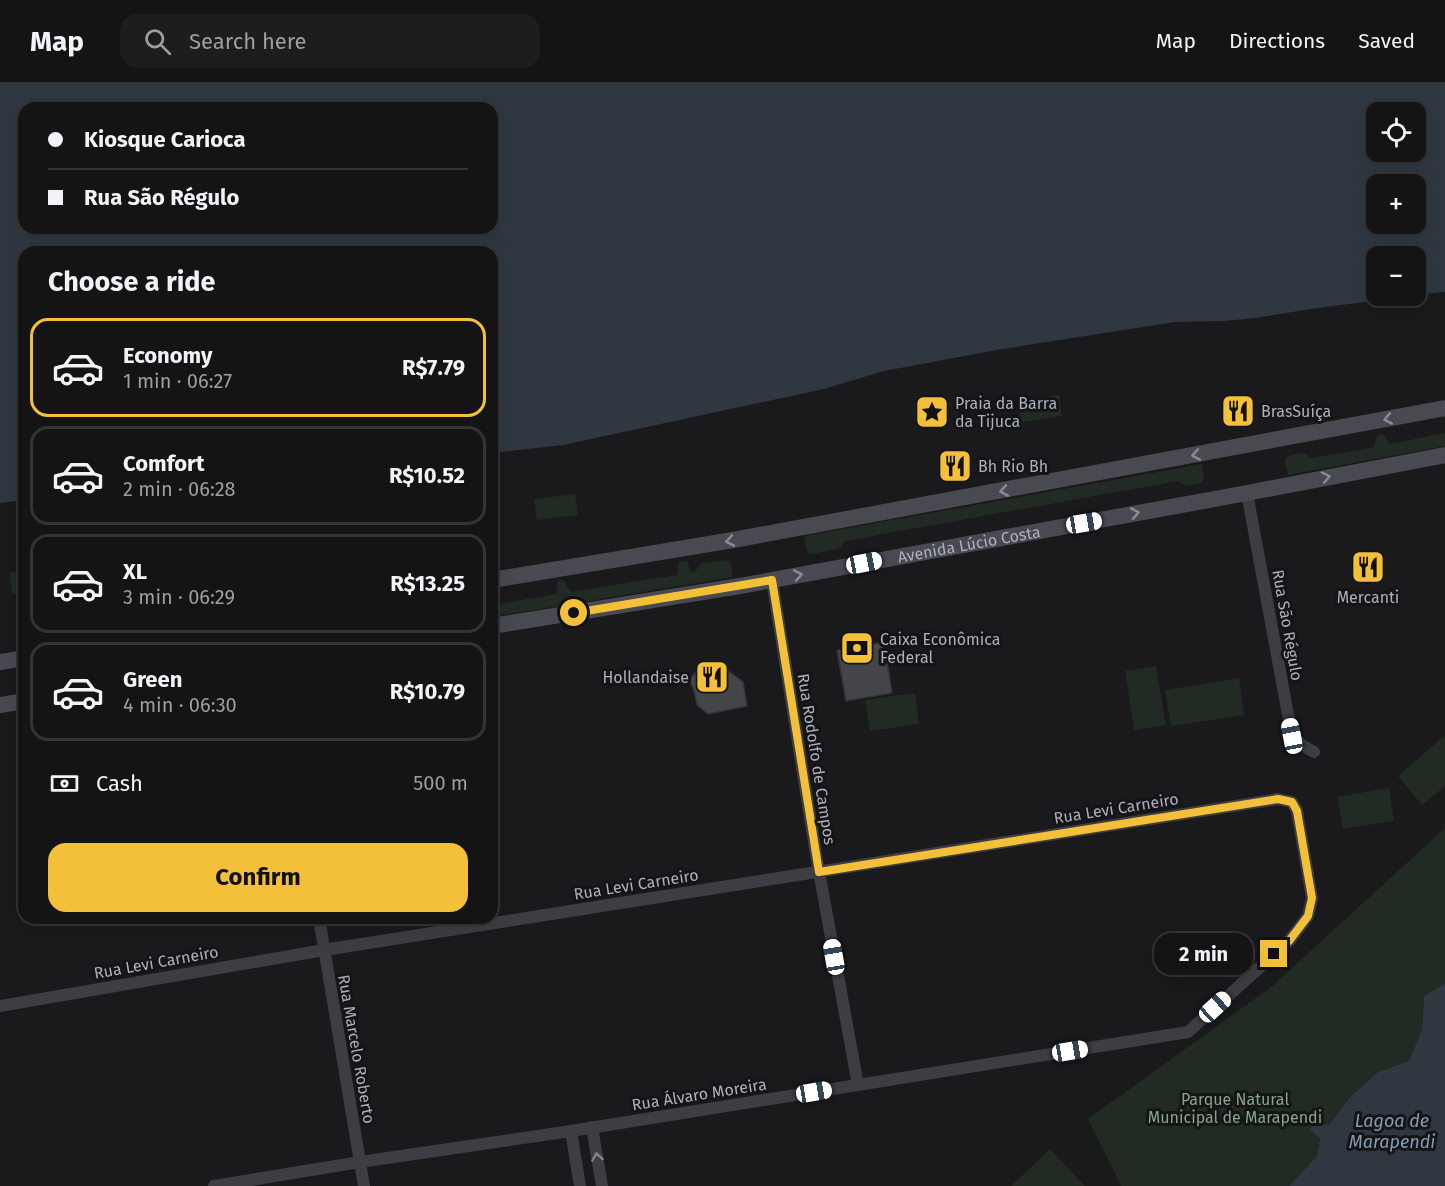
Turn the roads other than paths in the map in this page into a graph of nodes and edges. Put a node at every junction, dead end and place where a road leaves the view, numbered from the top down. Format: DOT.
graph roads {
  1 [pos="1445,408"];
  2 [pos="1445,455"];
  3 [pos="1247,493"];
  4 [pos="498,579"];
  5 [pos="772,580"];
  6 [pos="498,625"];
  7 [pos="18,702"];
  8 [pos="0,705"];
  9 [pos="1314,752"];
  10 [pos="819,872"];
  11 [pos="498,923"];
  12 [pos="319,924"];
  13 [pos="489,924"];
  14 [pos="324,950"];
  15 [pos="0,1006"];
  16 [pos="1188,1032"];
  17 [pos="858,1085"];
  18 [pos="592,1128"];
  19 [pos="571,1131"];
  20 [pos="360,1162"];
  21 [pos="214,1186"];
  22 [pos="364,1186"];
  23 [pos="580,1186"];
  24 [pos="602,1186"];
  1 -- 4 [label="main road, one-way"];
  3 -- 2 [label="main road, Avenida Lúcio Costa, one-way"];
  5 -- 3 [label="main road, Avenida Lúcio Costa, one-way"];
  3 -- 9 [label="street, Rua São Régulo"];
  5 -- 6 [label="main road, Avenida Lúcio Costa"];
  5 -- 10 [label="street, Rua Rodolfo de Campos"];
  7 -- 8 [label="main road"];
  10 -- 11 [label="street, Rua Levi Carneiro"];
  10 -- 16 [label="street, Rua Levi Carneiro"];
  10 -- 17 [label="street, Rua Rodolfo de Campos"];
  12 -- 14 [label="street, Rua Marcelo Roberto"];
  13 -- 14 [label="street, Rua Levi Carneiro"];
  14 -- 15 [label="street, Rua Levi Carneiro"];
  14 -- 20 [label="street, Rua Marcelo Roberto"];
  16 -- 17 [label="street, Rua Álvaro Moreira"];
  17 -- 18 [label="street, Rua Álvaro Moreira"];
  18 -- 19 [label="street, Rua Álvaro Moreira"];
  24 -- 18 [label="street, one-way"];
  19 -- 20 [label="street, Rua Álvaro Moreira"];
  19 -- 23 [label="street"];
  20 -- 21 [label="street, Rua Álvaro Moreira"];
  20 -- 22 [label="street, Rua Marcelo Roberto"];
}
